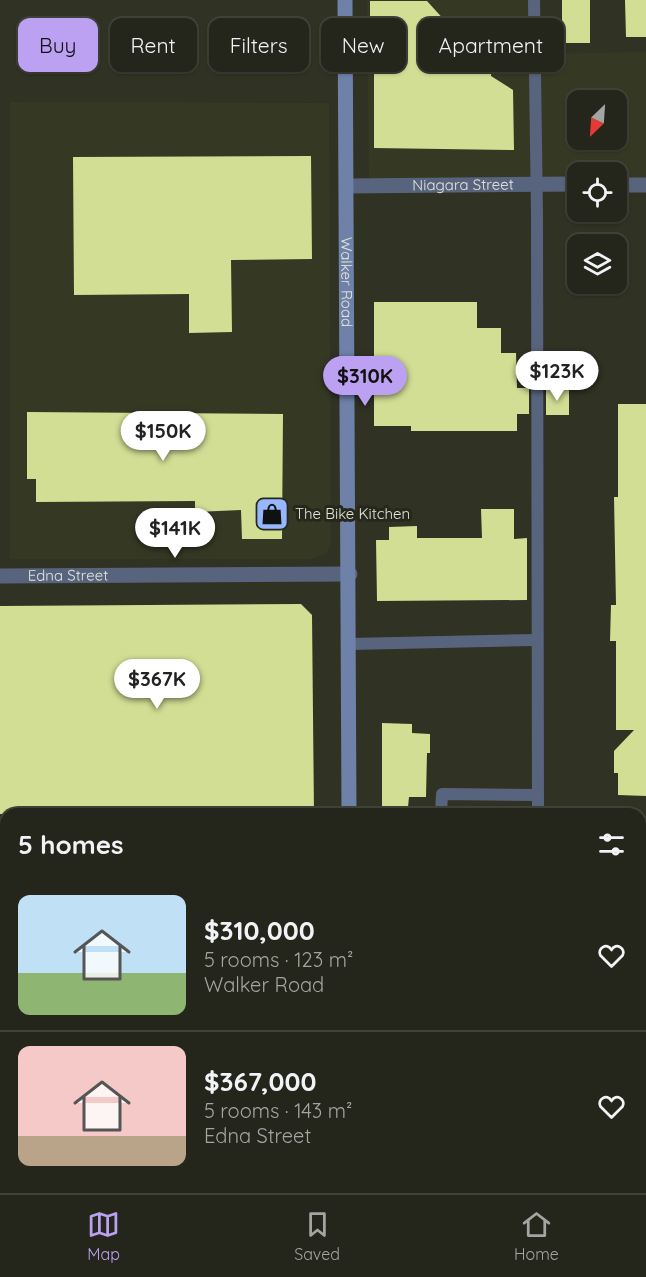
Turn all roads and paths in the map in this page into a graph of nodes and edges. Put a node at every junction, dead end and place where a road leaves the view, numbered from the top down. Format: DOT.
graph roads {
  1 [pos="345,0"];
  2 [pos="534,0"];
  3 [pos="536,184"];
  4 [pos="567,184"];
  5 [pos="627,185"];
  6 [pos="646,185"];
  7 [pos="346,186"];
  8 [pos="350,573"];
  9 [pos="0,576"];
  10 [pos="537,640"];
  11 [pos="350,644"];
  12 [pos="538,795"];
  13 [pos="349,808"];
  14 [pos="441,808"];
  15 [pos="538,808"];
  1 -- 7 [label="main road, Walker Road"];
  2 -- 3 [label="lane"];
  3 -- 4 [label="street, Niagara Street"];
  3 -- 7 [label="street, Niagara Street"];
  3 -- 10 [label="lane"];
  5 -- 6 [label="street"];
  7 -- 8 [label="main road, Walker Road"];
  8 -- 9 [label="street, Edna Street"];
  8 -- 11 [label="main road, Walker Road"];
  10 -- 11 [label="lane"];
  10 -- 12 [label="lane"];
  11 -- 13 [label="main road, Walker Road"];
  12 -- 14 [label="lane"];
  12 -- 15 [label="lane"];
}
